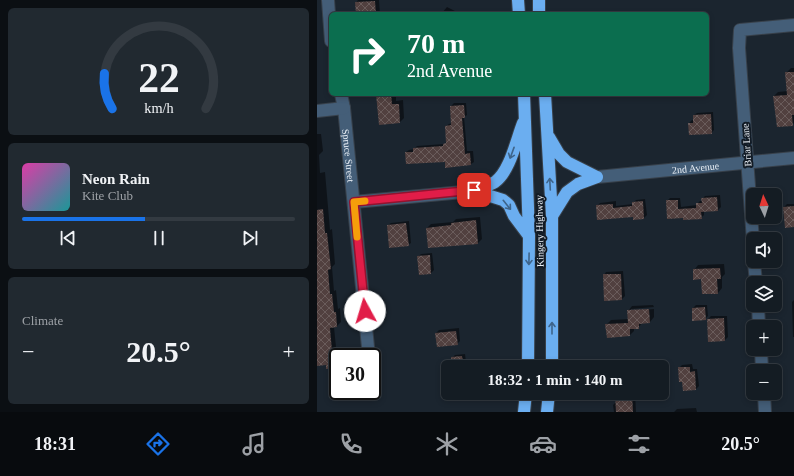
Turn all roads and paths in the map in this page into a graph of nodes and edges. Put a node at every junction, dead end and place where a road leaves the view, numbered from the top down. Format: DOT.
graph roads {
  1 [pos="329,0"];
  2 [pos="518,0"];
  3 [pos="539,0"];
  4 [pos="330,12"];
  5 [pos="519,12"];
  6 [pos="539,12"];
  7 [pos="794,25"];
  8 [pos="341,96"];
  9 [pos="524,96"];
  10 [pos="545,96"];
  11 [pos="344,108"];
  12 [pos="317,111"];
  13 [pos="525,117"];
  14 [pos="548,135"];
  15 [pos="794,158"];
  16 [pos="747,163"];
  17 [pos="597,177"];
  18 [pos="474,190"];
  19 [pos="354,202"];
  20 [pos="552,216"];
  21 [pos="752,232"];
  22 [pos="529,236"];
  23 [pos="368,348"];
  24 [pos="528,360"];
  25 [pos="552,360"];
  26 [pos="525,400"];
  27 [pos="548,400"];
  28 [pos="764,400"];
  29 [pos="524,412"];
  30 [pos="547,412"];
  31 [pos="765,412"];
  1 -- 4 [label="street"];
  2 -- 5 [label="highway"];
  3 -- 6 [label="highway"];
  7 -- 16 [label="street, Briar Lane"];
  8 -- 11 [label="street, Spruce Street"];
  9 -- 13 [label="highway, Kingery Highway"];
  10 -- 14 [label="highway, Kingery Highway"];
  11 -- 12 [label="street"];
  11 -- 19 [label="street, Spruce Street"];
  13 -- 18 [label="highway, one-way"];
  13 -- 22 [label="highway, Kingery Highway"];
  14 -- 17 [label="highway"];
  20 -- 14 [label="highway, Kingery Highway, one-way"];
  15 -- 16 [label="street, 2nd Avenue"];
  16 -- 17 [label="street, 2nd Avenue"];
  16 -- 21 [label="street, Briar Lane"];
  17 -- 20 [label="highway"];
  18 -- 19 [label="street"];
  18 -- 22 [label="highway, one-way"];
  19 -- 23 [label="street, Spruce Street"];
  25 -- 20 [label="highway, Kingery Highway, one-way"];
  22 -- 24 [label="highway, Kingery Highway, one-way"];
  26 -- 29 [label="highway"];
  27 -- 30 [label="highway"];
  28 -- 31 [label="street"];
}
